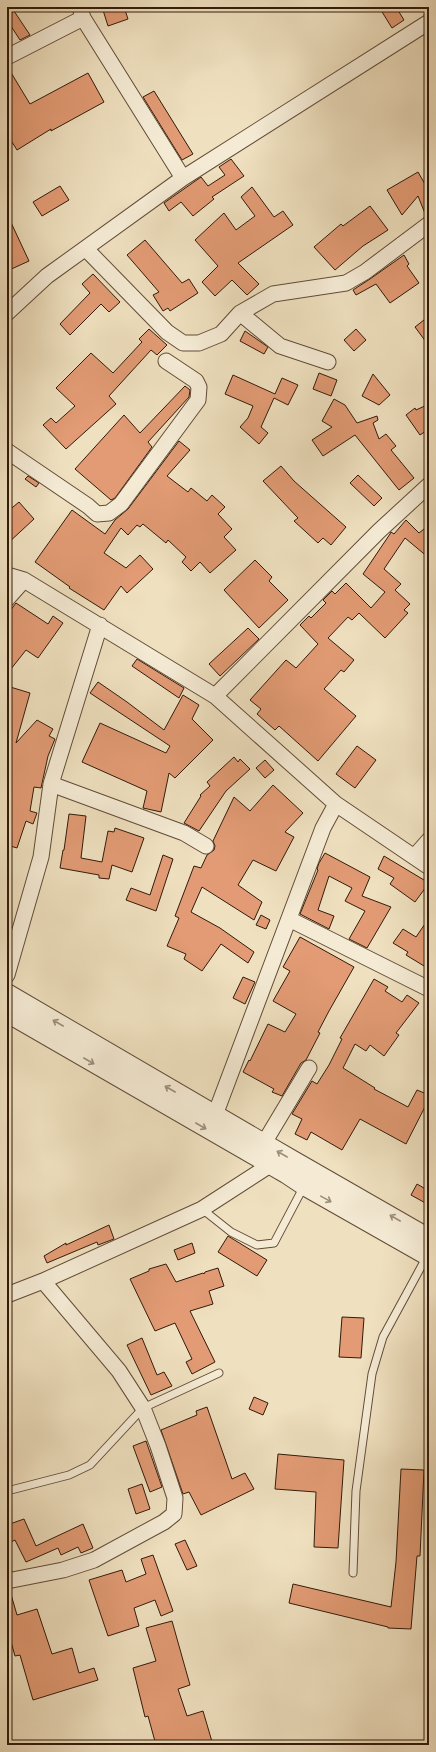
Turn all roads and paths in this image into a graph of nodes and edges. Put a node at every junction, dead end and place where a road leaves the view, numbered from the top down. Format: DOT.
graph roads {
  1 [pos="81,13"];
  2 [pos="429,22"];
  3 [pos="7,57"];
  4 [pos="183,178"];
  5 [pos="429,224"];
  6 [pos="86,249"];
  7 [pos="7,313"];
  8 [pos="240,313"];
  9 [pos="166,361"];
  10 [pos="328,362"];
  11 [pos="7,451"];
  12 [pos="429,485"];
  13 [pos="7,575"];
  14 [pos="24,580"];
  15 [pos="7,599"];
  16 [pos="100,625"];
  17 [pos="215,696"];
  18 [pos="51,784"];
  19 [pos="336,804"];
  20 [pos="429,840"];
  21 [pos="206,846"];
  22 [pos="414,857"];
  23 [pos="429,867"];
  24 [pos="289,919"];
  25 [pos="7,975"];
  26 [pos="429,990"];
  27 [pos="7,993"];
  28 [pos="7,1013"];
  29 [pos="309,1068"];
  30 [pos="215,1115"];
  31 [pos="264,1144"];
  32 [pos="270,1165"];
  33 [pos="304,1186"];
  34 [pos="202,1209"];
  35 [pos="429,1238"];
  36 [pos="428,1256"];
  37 [pos="43,1281"];
  38 [pos="7,1295"];
  39 [pos="219,1373"];
  40 [pos="143,1408"];
  41 [pos="7,1491"];
  42 [pos="353,1574"];
  43 [pos="7,1581"];
  1 -- 3 [label="street"];
  1 -- 4 [label="street"];
  2 -- 4 [label="street"];
  4 -- 6 [label="street"];
  5 -- 8 [label="street"];
  6 -- 7 [label="street"];
  6 -- 8 [label="street"];
  8 -- 10 [label="street"];
  9 -- 11 [label="street"];
  12 -- 17 [label="street"];
  13 -- 14 [label="street"];
  14 -- 15 [label="street"];
  14 -- 16 [label="street"];
  16 -- 17 [label="street"];
  16 -- 18 [label="street"];
  17 -- 19 [label="street"];
  18 -- 21 [label="street"];
  18 -- 25 [label="street"];
  19 -- 22 [label="street"];
  19 -- 24 [label="street"];
  20 -- 22 [label="street"];
  22 -- 23 [label="street"];
  24 -- 26 [label="street"];
  24 -- 30 [label="street"];
  30 -- 27 [label="street, one-way"];
  28 -- 32 [label="street, one-way"];
  29 -- 31 [label="street"];
  30 -- 31 [label="street"];
  35 -- 31 [label="street, one-way"];
  32 -- 33 [label="street"];
  32 -- 34 [label="street"];
  33 -- 34 [label="lane"];
  33 -- 36 [label="street, one-way"];
  34 -- 37 [label="street"];
  36 -- 42 [label="lane"];
  37 -- 38 [label="street"];
  37 -- 40 [label="street"];
  39 -- 40 [label="lane"];
  40 -- 41 [label="lane"];
  40 -- 43 [label="street"];
}
